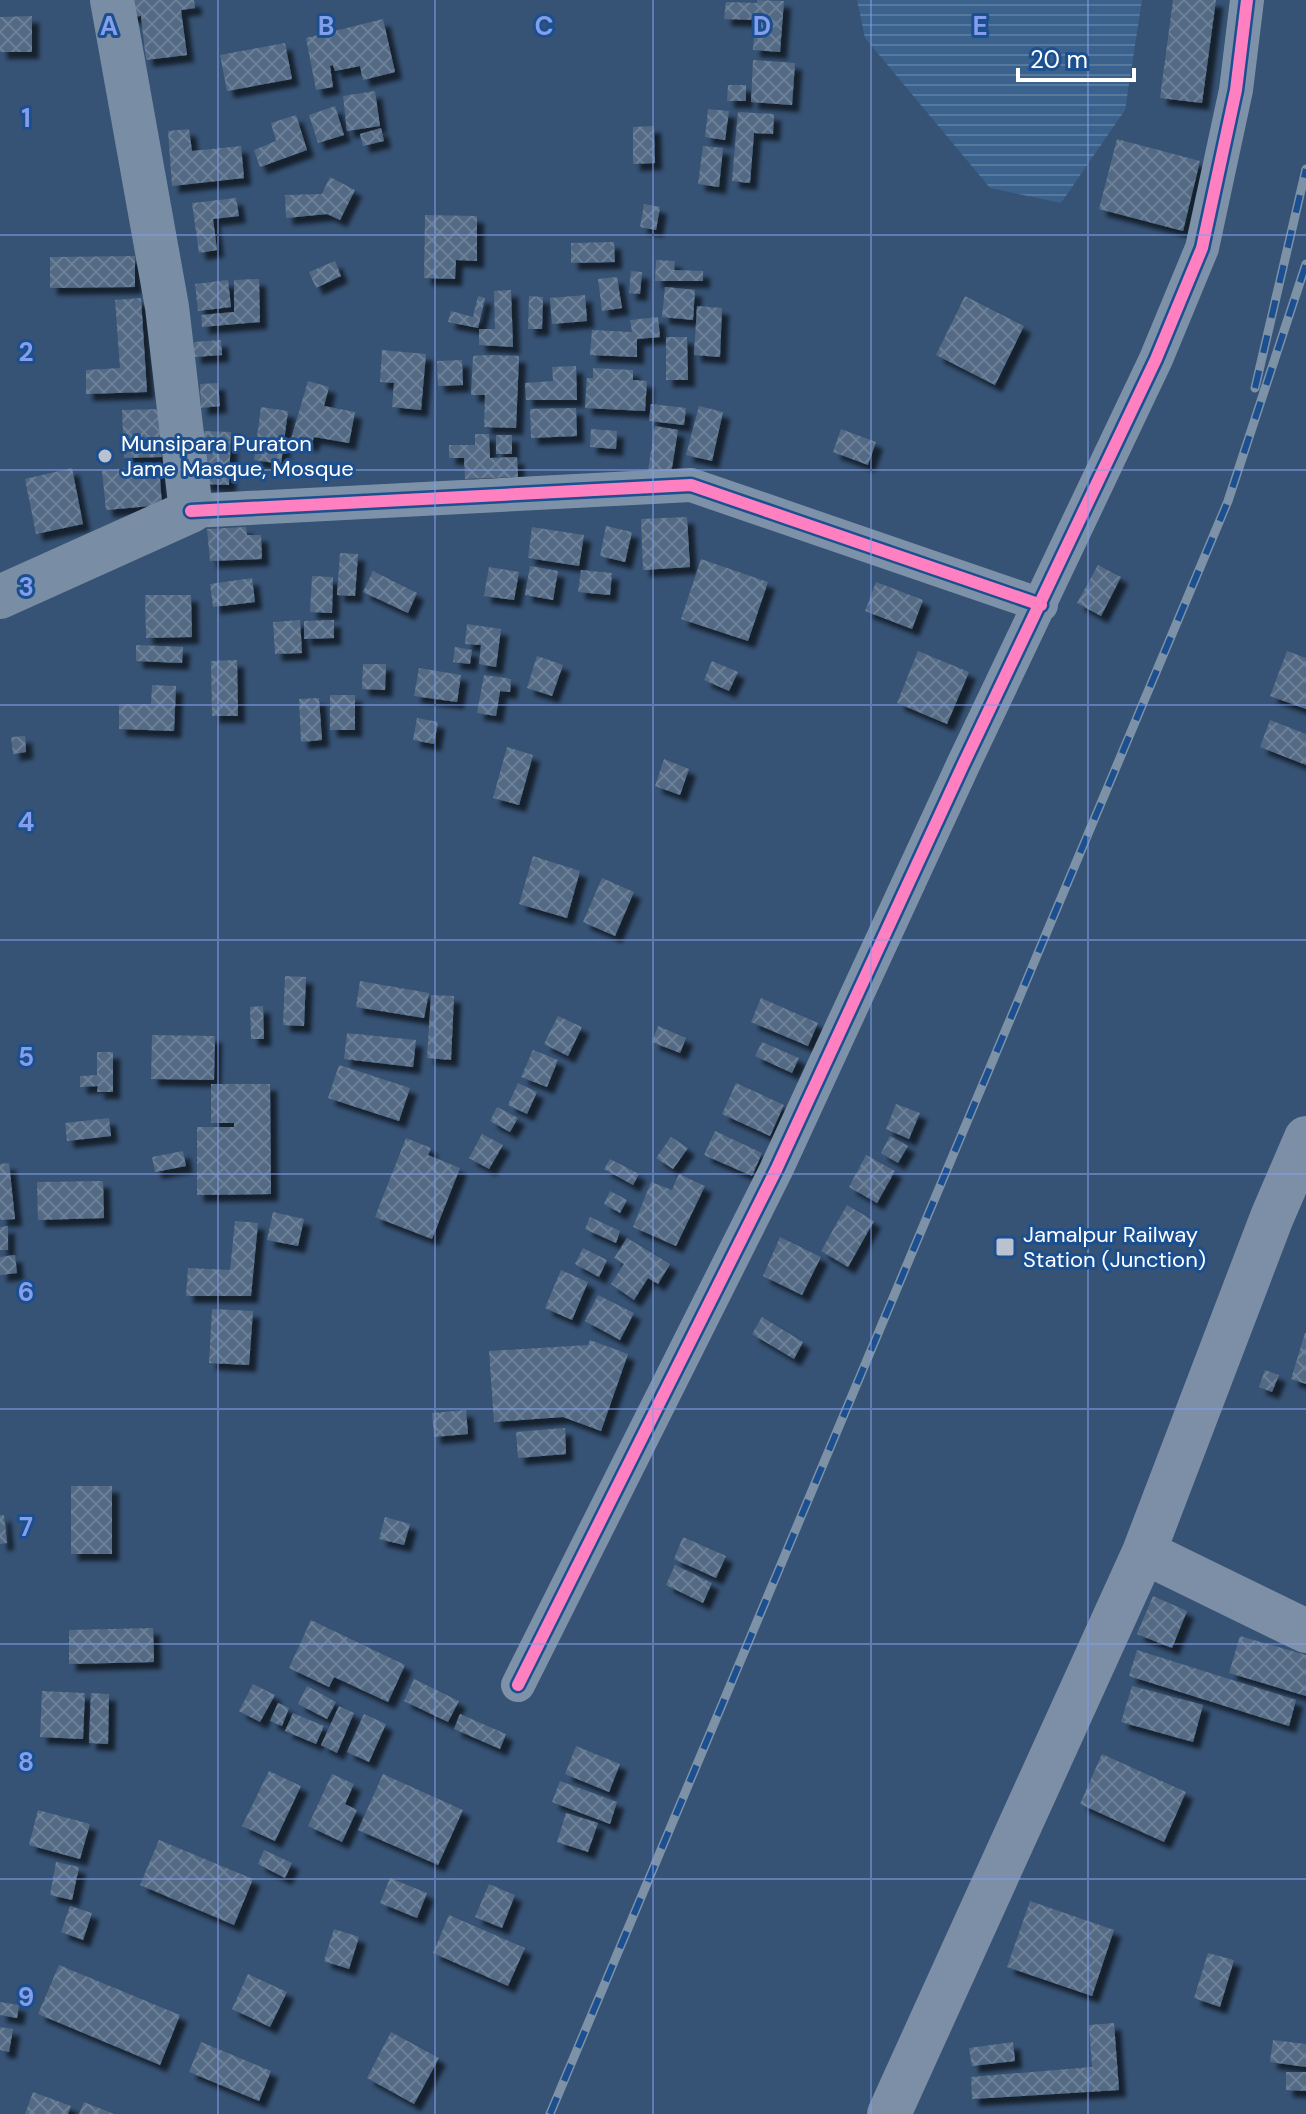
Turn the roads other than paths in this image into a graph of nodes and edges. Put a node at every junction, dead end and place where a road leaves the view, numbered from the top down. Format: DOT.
graph roads {
  1 [pos="112,0"];
  2 [pos="1247,0"];
  3 [pos="191,511"];
  4 [pos="0,597"];
  5 [pos="1041,605"];
  6 [pos="1306,1138"];
  7 [pos="1144,1552"];
  8 [pos="1306,1631"];
  9 [pos="518,1685"];
  10 [pos="889,2114"];
  1 -- 3 [label="main road"];
  2 -- 5 [label="street"];
  3 -- 4 [label="main road"];
  3 -- 5 [label="street"];
  5 -- 9 [label="street"];
  6 -- 7 [label="main road"];
  7 -- 8 [label="main road"];
  7 -- 10 [label="main road"];
}
